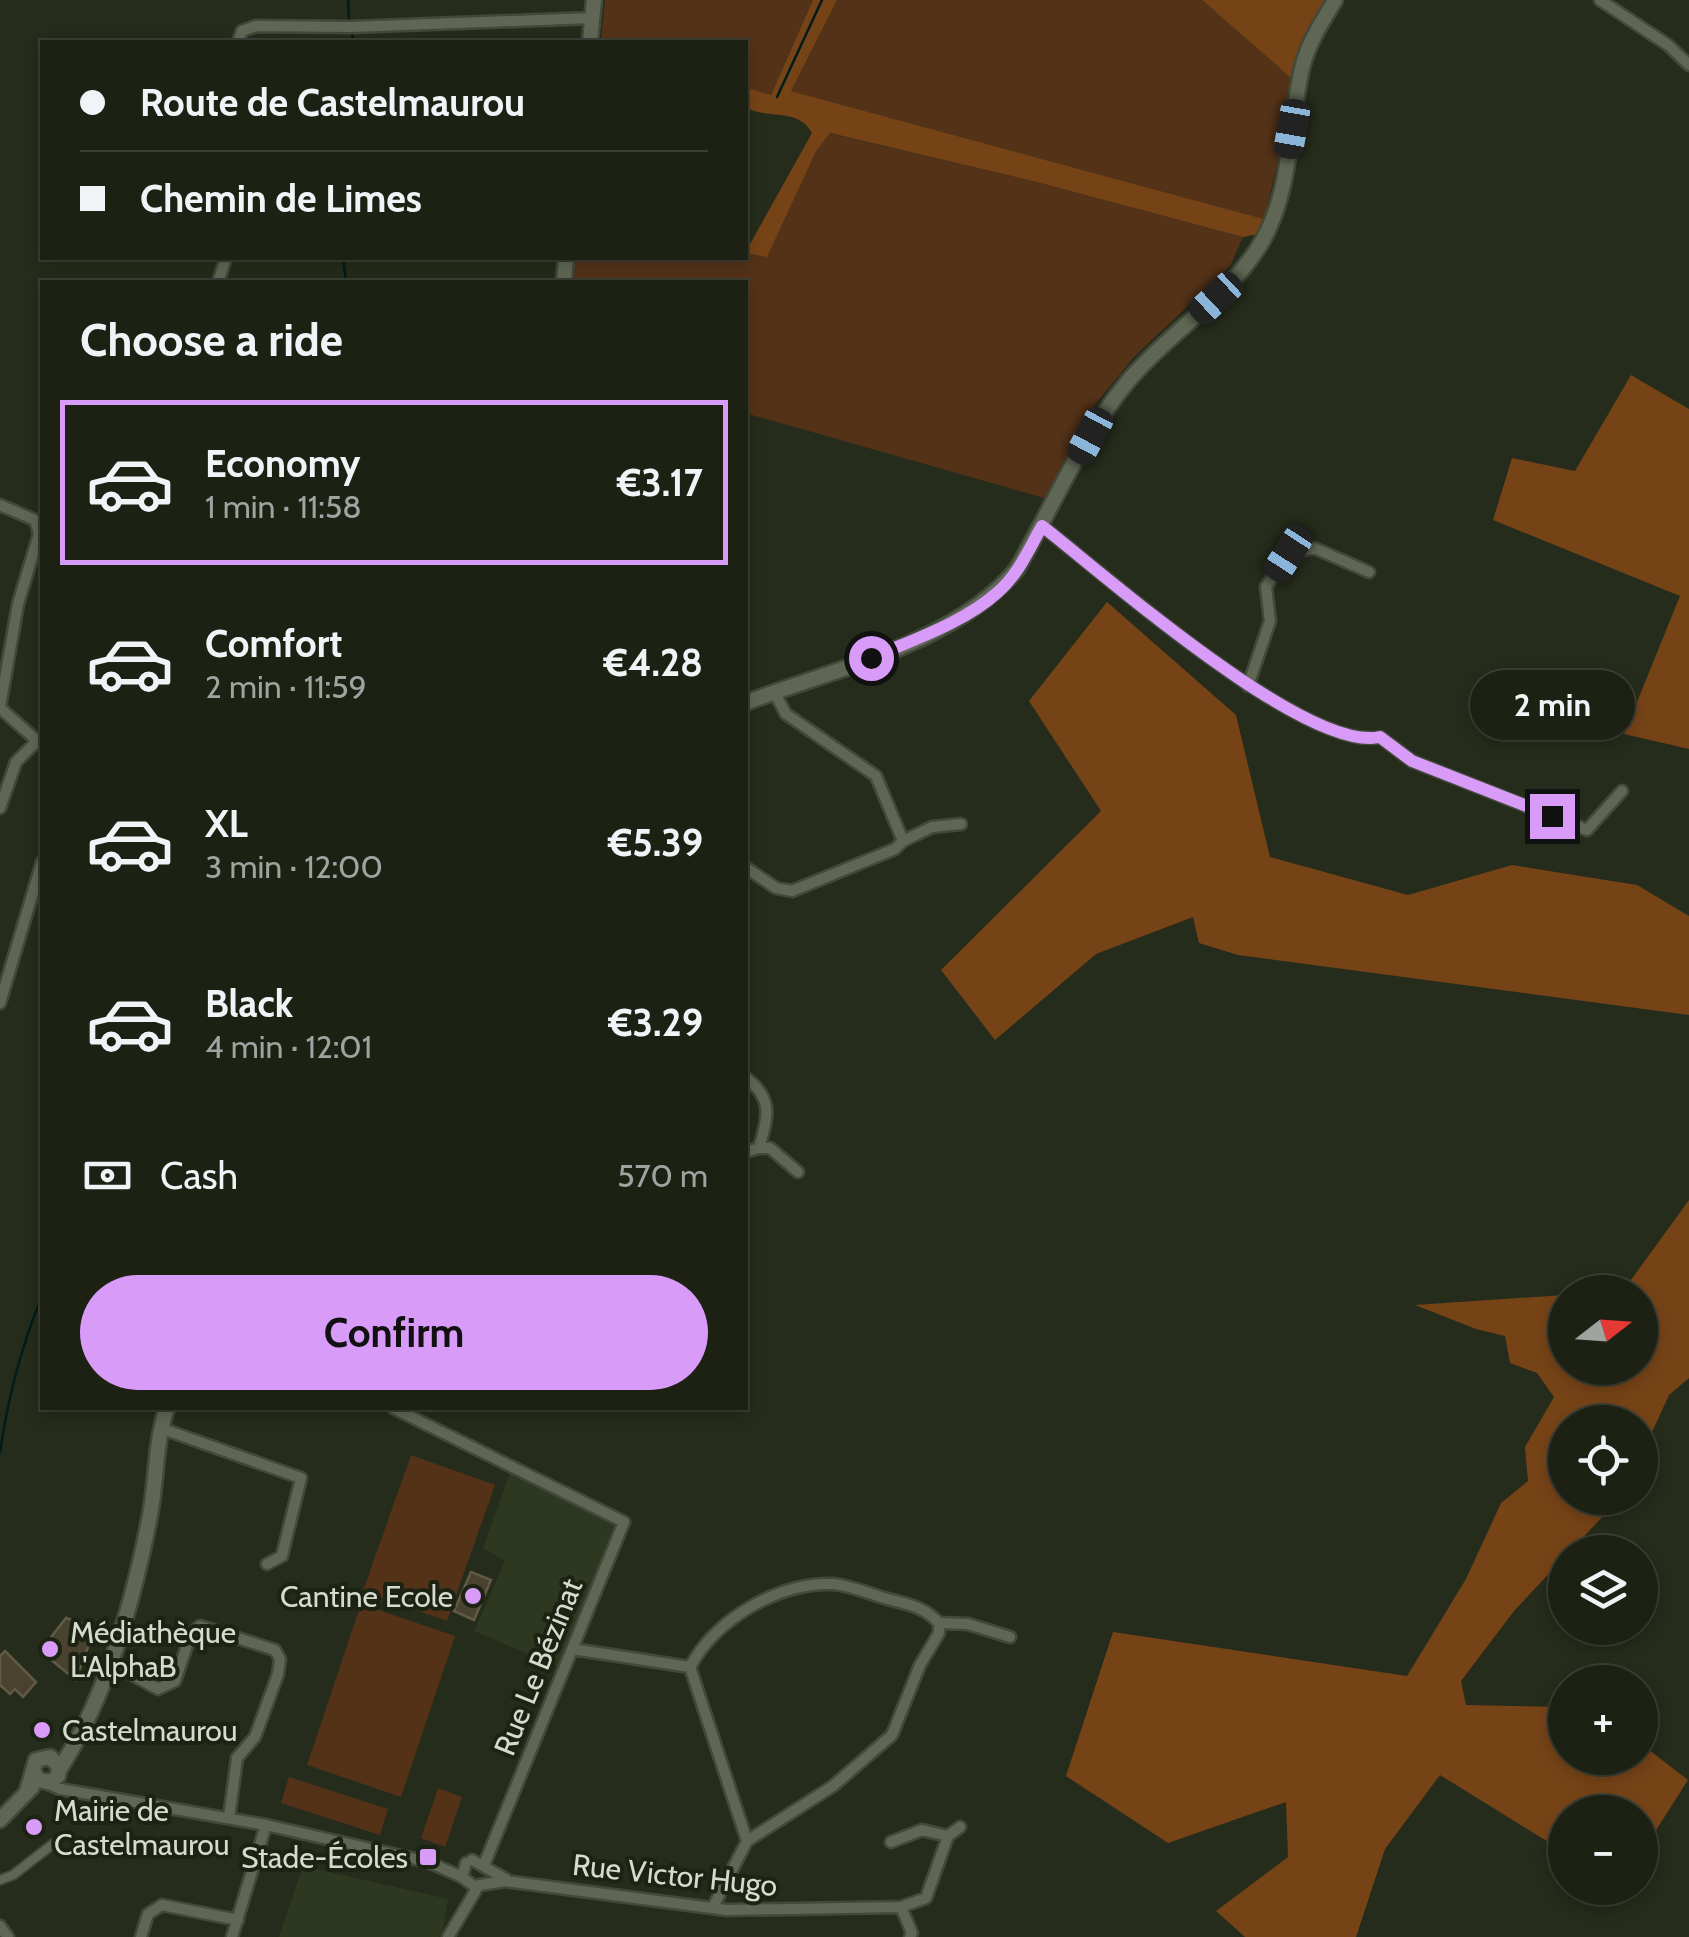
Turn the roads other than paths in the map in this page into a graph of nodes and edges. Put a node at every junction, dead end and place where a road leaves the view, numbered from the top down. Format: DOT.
graph roads {
  1 [pos="594,0"];
  2 [pos="1335,0"];
  3 [pos="1600,0"];
  4 [pos="593,18"];
  5 [pos="239,40"];
  6 [pos="590,40"];
  7 [pos="1689,65"];
  8 [pos="0,505"];
  9 [pos="1042,526"];
  10 [pos="1369,572"];
  11 [pos="1248,686"];
  12 [pos="774,692"];
  13 [pos="748,702"];
  14 [pos="0,707"];
  15 [pos="39,743"];
  16 [pos="1622,791"];
  17 [pos="0,808"];
  18 [pos="961,824"];
  19 [pos="903,841"];
  20 [pos="748,868"];
  21 [pos="40,869"];
  22 [pos="0,1003"];
  23 [pos="748,1079"];
  24 [pos="759,1148"];
  25 [pos="748,1151"];
  26 [pos="798,1172"];
  27 [pos="165,1410"];
  28 [pos="397,1410"];
  29 [pos="160,1428"];
  30 [pos="267,1564"];
  31 [pos="939,1623"];
  32 [pos="1010,1637"];
  33 [pos="575,1643"];
  34 [pos="109,1662"];
  35 [pos="690,1668"];
  36 [pos="82,1724"];
  37 [pos="46,1756"];
  38 [pos="59,1771"];
  39 [pos="40,1778"];
  40 [pos="72,1790"];
  41 [pos="229,1818"];
  42 [pos="0,1820"];
  43 [pos="266,1825"];
  44 [pos="960,1827"];
  45 [pos="497,1830"];
  46 [pos="948,1836"];
  47 [pos="747,1840"];
  48 [pos="891,1842"];
  49 [pos="53,1844"];
  50 [pos="469,1861"];
  51 [pos="439,1866"];
  52 [pos="485,1866"];
  53 [pos="462,1879"];
  54 [pos="0,1880"];
  55 [pos="516,1882"];
  56 [pos="481,1884"];
  57 [pos="713,1907"];
  58 [pos="900,1907"];
  59 [pos="456,1916"];
  60 [pos="238,1920"];
  61 [pos="0,1926"];
  62 [pos="8,1937"];
  63 [pos="140,1937"];
  64 [pos="232,1937"];
  65 [pos="448,1937"];
  66 [pos="910,1937"];
  1 -- 4 [label="street"];
  2 -- 9 [label="street"];
  3 -- 7 [label="street"];
  4 -- 5 [label="street"];
  4 -- 6 [label="street"];
  8 -- 14 [label="street"];
  9 -- 11 [label="street"];
  9 -- 12 [label="street"];
  10 -- 11 [label="street"];
  11 -- 16 [label="street"];
  12 -- 13 [label="street"];
  12 -- 19 [label="street"];
  14 -- 15 [label="street"];
  15 -- 17 [label="street"];
  18 -- 19 [label="street"];
  19 -- 20 [label="street"];
  21 -- 22 [label="street"];
  23 -- 24 [label="street"];
  24 -- 25 [label="street"];
  24 -- 26 [label="street"];
  27 -- 29 [label="street"];
  28 -- 33 [label="street, Rue Le Bézinat"];
  29 -- 30 [label="street"];
  29 -- 34 [label="street"];
  31 -- 32 [label="street"];
  31 -- 35 [label="street"];
  31 -- 47 [label="street"];
  33 -- 35 [label="street"];
  33 -- 45 [label="street, Rue Le Bézinat"];
  34 -- 36 [label="street"];
  34 -- 41 [label="street"];
  35 -- 47 [label="street"];
  36 -- 37 [label="street"];
  36 -- 38 [label="street"];
  37 -- 38 [label="street"];
  37 -- 39 [label="street"];
  38 -- 39 [label="street"];
  38 -- 40 [label="street"];
  39 -- 40 [label="street"];
  39 -- 42 [label="street"];
  40 -- 41 [label="street"];
  41 -- 43 [label="street"];
  43 -- 51 [label="street"];
  43 -- 60 [label="street"];
  44 -- 46 [label="street"];
  45 -- 50 [label="street, Rue Le Bézinat"];
  45 -- 52 [label="street, Rue Le Bézinat"];
  46 -- 48 [label="street"];
  46 -- 58 [label="street"];
  47 -- 57 [label="street"];
  49 -- 54 [label="street"];
  50 -- 51 [label="street"];
  50 -- 52 [label="street, Rue Victor Hugo"];
  50 -- 53 [label="street"];
  51 -- 53 [label="street, Rue Victor Hugo"];
  52 -- 55 [label="street, Rue Victor Hugo"];
  52 -- 56 [label="street, Rue Le Bézinat"];
  53 -- 56 [label="street, Rue Victor Hugo"];
  53 -- 59 [label="street"];
  55 -- 56 [label="street, Rue Victor Hugo"];
  55 -- 57 [label="street, Rue Victor Hugo"];
  56 -- 59 [label="street"];
  57 -- 58 [label="street, Rue Victor Hugo"];
  58 -- 66 [label="street"];
  59 -- 65 [label="street"];
  60 -- 63 [label="street"];
  60 -- 64 [label="street"];
  61 -- 62 [label="street"];
}
